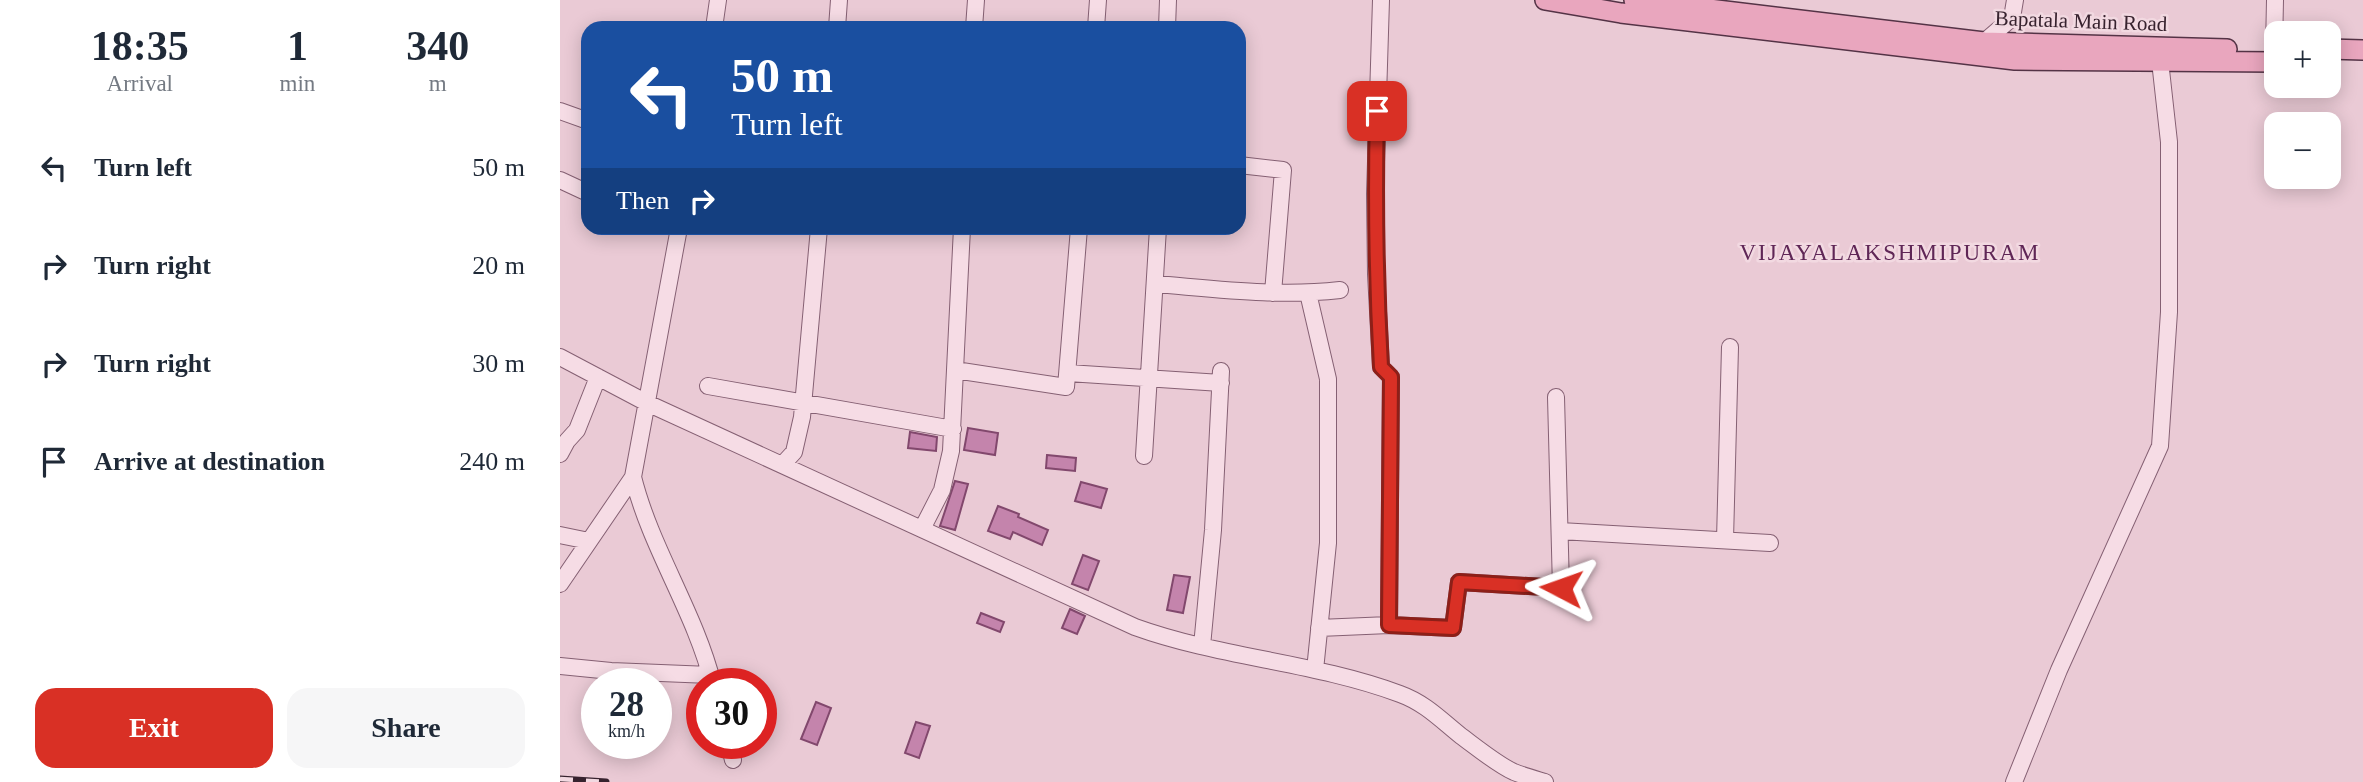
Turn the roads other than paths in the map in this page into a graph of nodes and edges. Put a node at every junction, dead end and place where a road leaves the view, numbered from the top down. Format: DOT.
graph roads {
  1 [pos="718,0"];
  2 [pos="839,0"];
  3 [pos="976,0"];
  4 [pos="1098,0"];
  5 [pos="1168,0"];
  6 [pos="1381,0"];
  7 [pos="1545,0"];
  8 [pos="1634,0"];
  9 [pos="2015,0"];
  10 [pos="2275,0"];
  11 [pos="714,21"];
  12 [pos="838,21"];
  13 [pos="974,21"];
  14 [pos="1096,21"];
  15 [pos="1167,21"];
  16 [pos="2275,21"];
  17 [pos="1984,41"];
  18 [pos="2341,50"];
  19 [pos="2363,50"];
  20 [pos="2264,53"];
  21 [pos="2264,54"];
  22 [pos="2160,61"];
  23 [pos="2341,62"];
  24 [pos="2363,63"];
  25 [pos="560,111"];
  26 [pos="581,118"];
  27 [pos="1246,166"];
  28 [pos="560,180"];
  29 [pos="581,190"];
  30 [pos="678,235"];
  31 [pos="818,235"];
  32 [pos="962,235"];
  33 [pos="1078,235"];
  34 [pos="1158,235"];
  35 [pos="1156,284"];
  36 [pos="1340,290"];
  37 [pos="1273,293"];
  38 [pos="1308,293"];
  39 [pos="1730,347"];
  40 [pos="560,357"];
  41 [pos="955,370"];
  42 [pos="1068,373"];
  43 [pos="598,377"];
  44 [pos="1148,378"];
  45 [pos="708,386"];
  46 [pos="1556,397"];
  47 [pos="647,403"];
  48 [pos="803,403"];
  49 [pos="953,429"];
  50 [pos="560,454"];
  51 [pos="1144,456"];
  52 [pos="783,464"];
  53 [pos="633,477"];
  54 [pos="922,529"];
  55 [pos="1560,531"];
  56 [pos="560,535"];
  57 [pos="1725,540"];
  58 [pos="589,541"];
  59 [pos="1770,543"];
  60 [pos="560,584"];
  61 [pos="1389,625"];
  62 [pos="1319,628"];
  63 [pos="1202,646"];
  64 [pos="560,666"];
  65 [pos="707,668"];
  66 [pos="1315,670"];
  67 [pos="686,678"];
  68 [pos="1545,782"];
  69 [pos="2014,782"];
  1 -- 11 [label="street"];
  2 -- 12 [label="street"];
  3 -- 13 [label="street"];
  4 -- 14 [label="street"];
  5 -- 15 [label="street"];
  6 -- 61 [label="street"];
  7 -- 22 [label="main road"];
  8 -- 17 [label="main road, Bapatala Main Road"];
  9 -- 17 [label="street"];
  10 -- 16 [label="street"];
  17 -- 20 [label="main road, Bapatala Main Road"];
  18 -- 19 [label="main road"];
  21 -- 22 [label="main road"];
  22 -- 69 [label="street"];
  23 -- 24 [label="main road"];
  25 -- 26 [label="street"];
  27 -- 37 [label="street"];
  28 -- 29 [label="street"];
  30 -- 47 [label="street"];
  31 -- 48 [label="street"];
  32 -- 41 [label="street"];
  33 -- 42 [label="street"];
  34 -- 35 [label="street"];
  35 -- 37 [label="street"];
  35 -- 44 [label="street"];
  36 -- 38 [label="street"];
  37 -- 38 [label="street"];
  38 -- 62 [label="street"];
  39 -- 57 [label="street"];
  40 -- 43 [label="street"];
  41 -- 42 [label="street"];
  41 -- 49 [label="street"];
  42 -- 44 [label="street"];
  43 -- 47 [label="street"];
  43 -- 50 [label="street"];
  44 -- 51 [label="street"];
  44 -- 63 [label="street"];
  45 -- 48 [label="street"];
  46 -- 55 [label="street"];
  47 -- 52 [label="street"];
  47 -- 53 [label="street"];
  48 -- 49 [label="street"];
  48 -- 52 [label="street"];
  49 -- 54 [label="street"];
  52 -- 54 [label="street"];
  53 -- 58 [label="street"];
  53 -- 65 [label="street"];
  54 -- 63 [label="street"];
  55 -- 57 [label="street"];
  55 -- 61 [label="street"];
  56 -- 58 [label="street"];
  57 -- 59 [label="street"];
  58 -- 60 [label="street"];
  61 -- 62 [label="street"];
  62 -- 66 [label="street"];
  63 -- 66 [label="street"];
  64 -- 67 [label="street"];
  66 -- 68 [label="street"];
}
